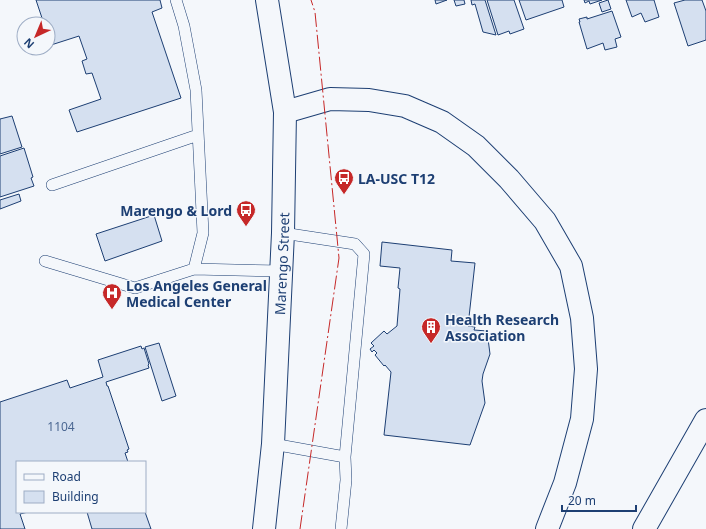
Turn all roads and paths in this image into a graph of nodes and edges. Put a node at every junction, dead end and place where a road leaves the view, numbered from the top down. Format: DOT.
graph roads {
  1 [pos="176,0"];
  2 [pos="267,0"];
  3 [pos="285,112"];
  4 [pos="198,136"];
  5 [pos="52,185"];
  6 [pos="283,233"];
  7 [pos="45,261"];
  8 [pos="194,269"];
  9 [pos="281,272"];
  10 [pos="706,420"];
  11 [pos="273,444"];
  12 [pos="345,457"];
  13 [pos="264,529"];
  14 [pos="341,529"];
  15 [pos="547,529"];
  16 [pos="644,529"];
  1 -- 4 [label="lane"];
  2 -- 3 [label="main road, Marengo Street"];
  3 -- 6 [label="main road, Marengo Street"];
  3 -- 15 [label="main road"];
  4 -- 5 [label="lane"];
  4 -- 8 [label="lane"];
  6 -- 9 [label="main road, Marengo Street"];
  6 -- 12 [label="lane"];
  7 -- 8 [label="lane"];
  8 -- 9 [label="lane"];
  9 -- 11 [label="main road, Marengo Street"];
  10 -- 16 [label="main road"];
  11 -- 12 [label="lane"];
  11 -- 13 [label="main road, Marengo Street"];
  12 -- 14 [label="lane"];
}
